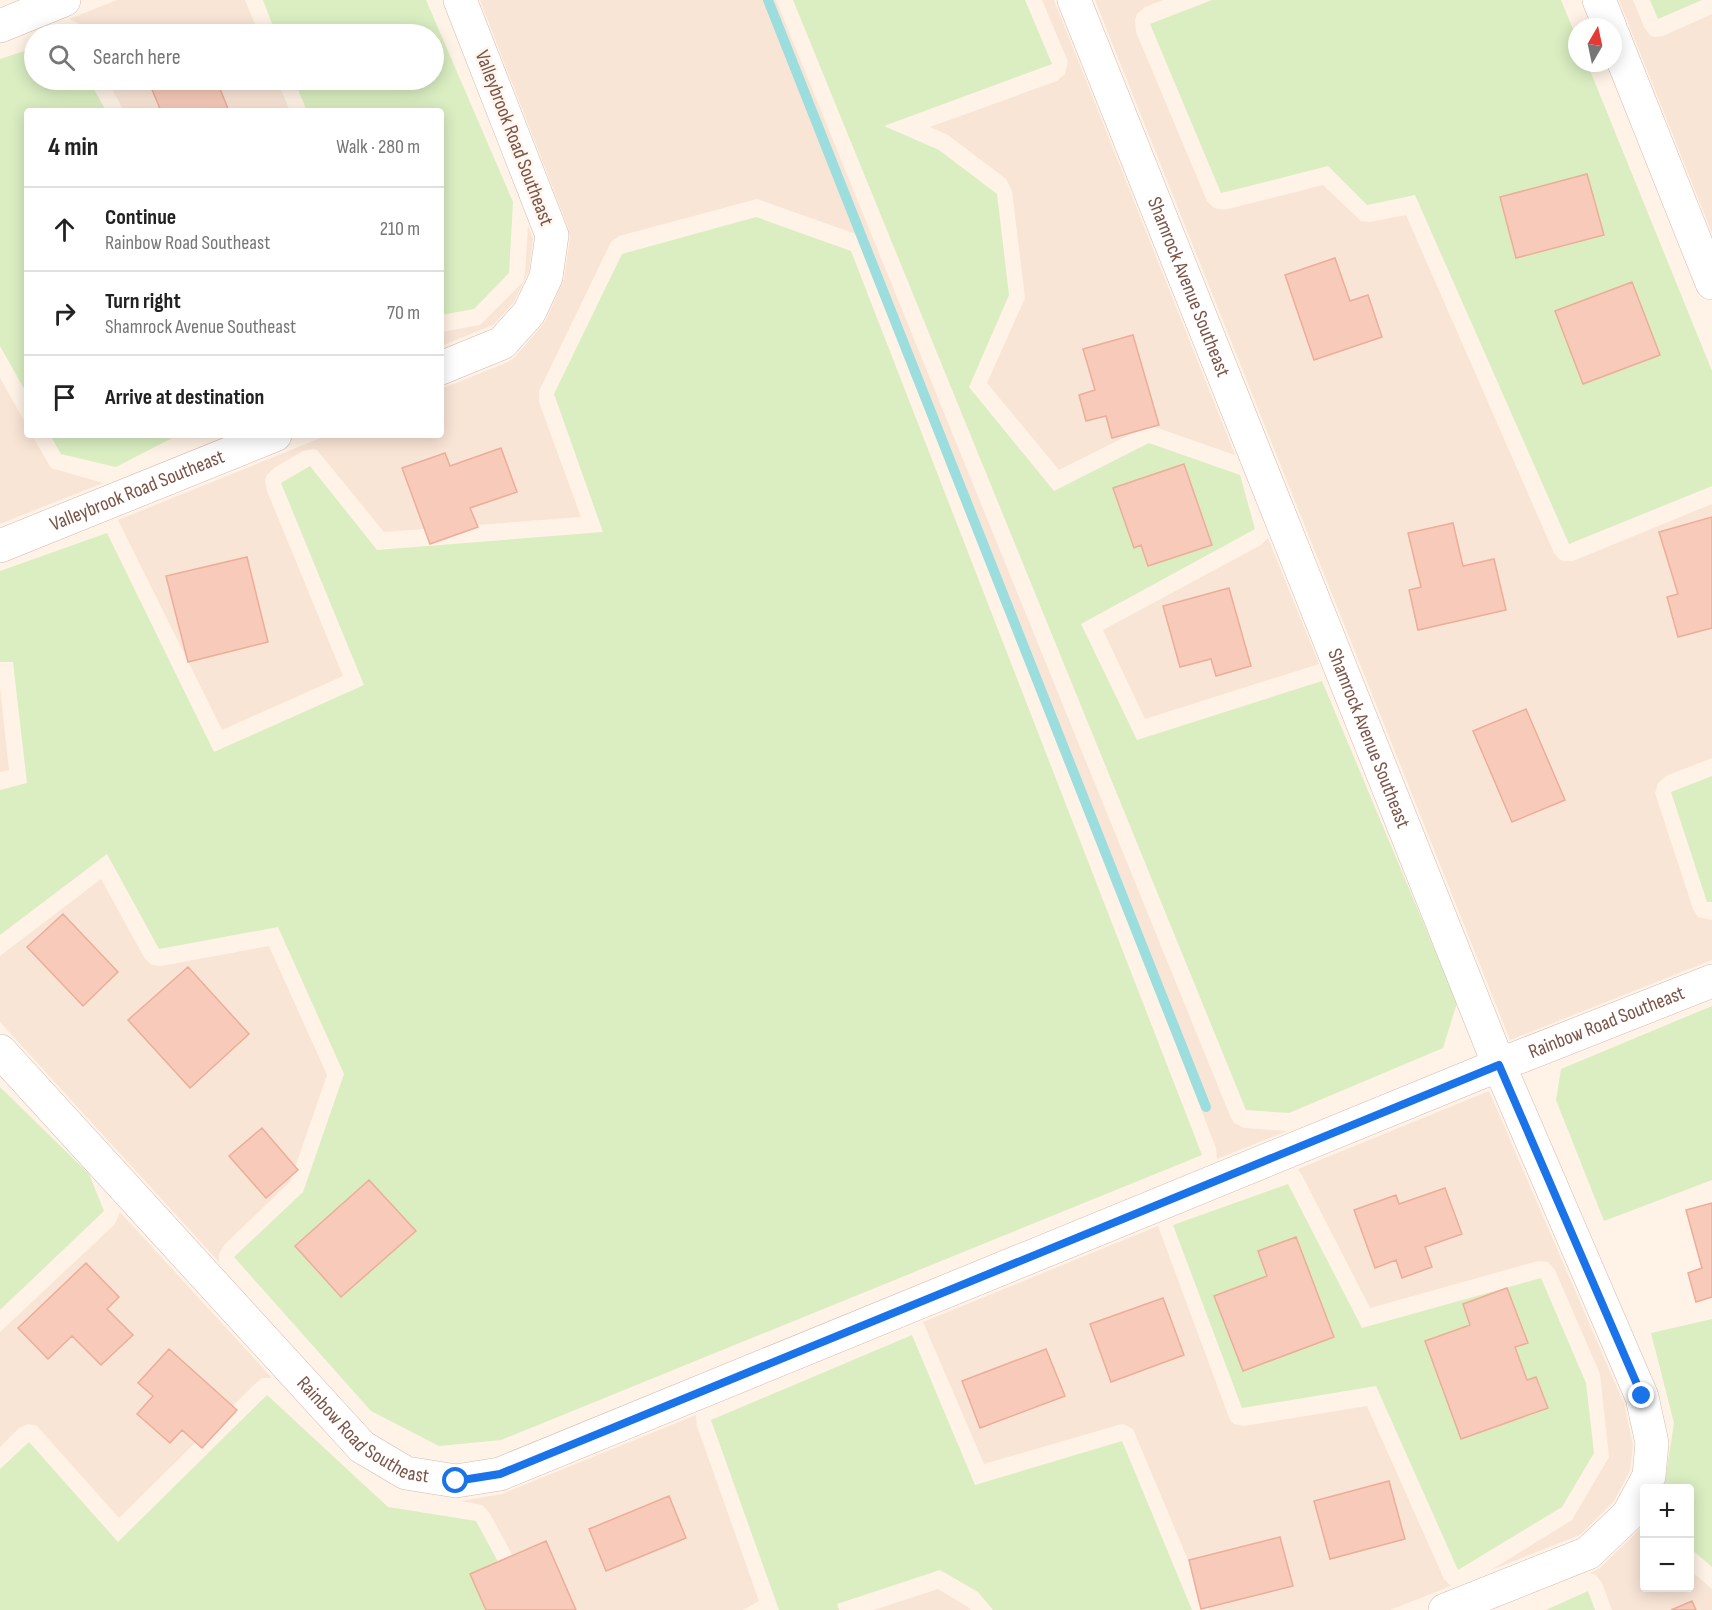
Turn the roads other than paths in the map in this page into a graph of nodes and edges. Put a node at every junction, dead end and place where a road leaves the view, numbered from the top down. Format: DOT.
graph roads {
  1 [pos="64,0"];
  2 [pos="460,0"];
  3 [pos="1074,0"];
  4 [pos="1599,0"];
  5 [pos="1606,18"];
  6 [pos="0,26"];
  7 [pos="1622,58"];
  8 [pos="1712,284"];
  9 [pos="444,367"];
  10 [pos="268,438"];
  11 [pos="0,546"];
  12 [pos="1712,981"];
  13 [pos="0,1051"];
  14 [pos="1499,1065"];
  15 [pos="1445,1610"];
  1 -- 6 [label="street"];
  2 -- 9 [label="street, Valleybrook Road Southeast"];
  3 -- 14 [label="street, Shamrock Avenue Southeast"];
  4 -- 5 [label="street"];
  7 -- 8 [label="street"];
  10 -- 11 [label="street, Valleybrook Road Southeast"];
  12 -- 14 [label="street, Rainbow Road Southeast"];
  13 -- 14 [label="street, Rainbow Road Southeast"];
  14 -- 15 [label="street, Shamrock Avenue Southeast"];
}
